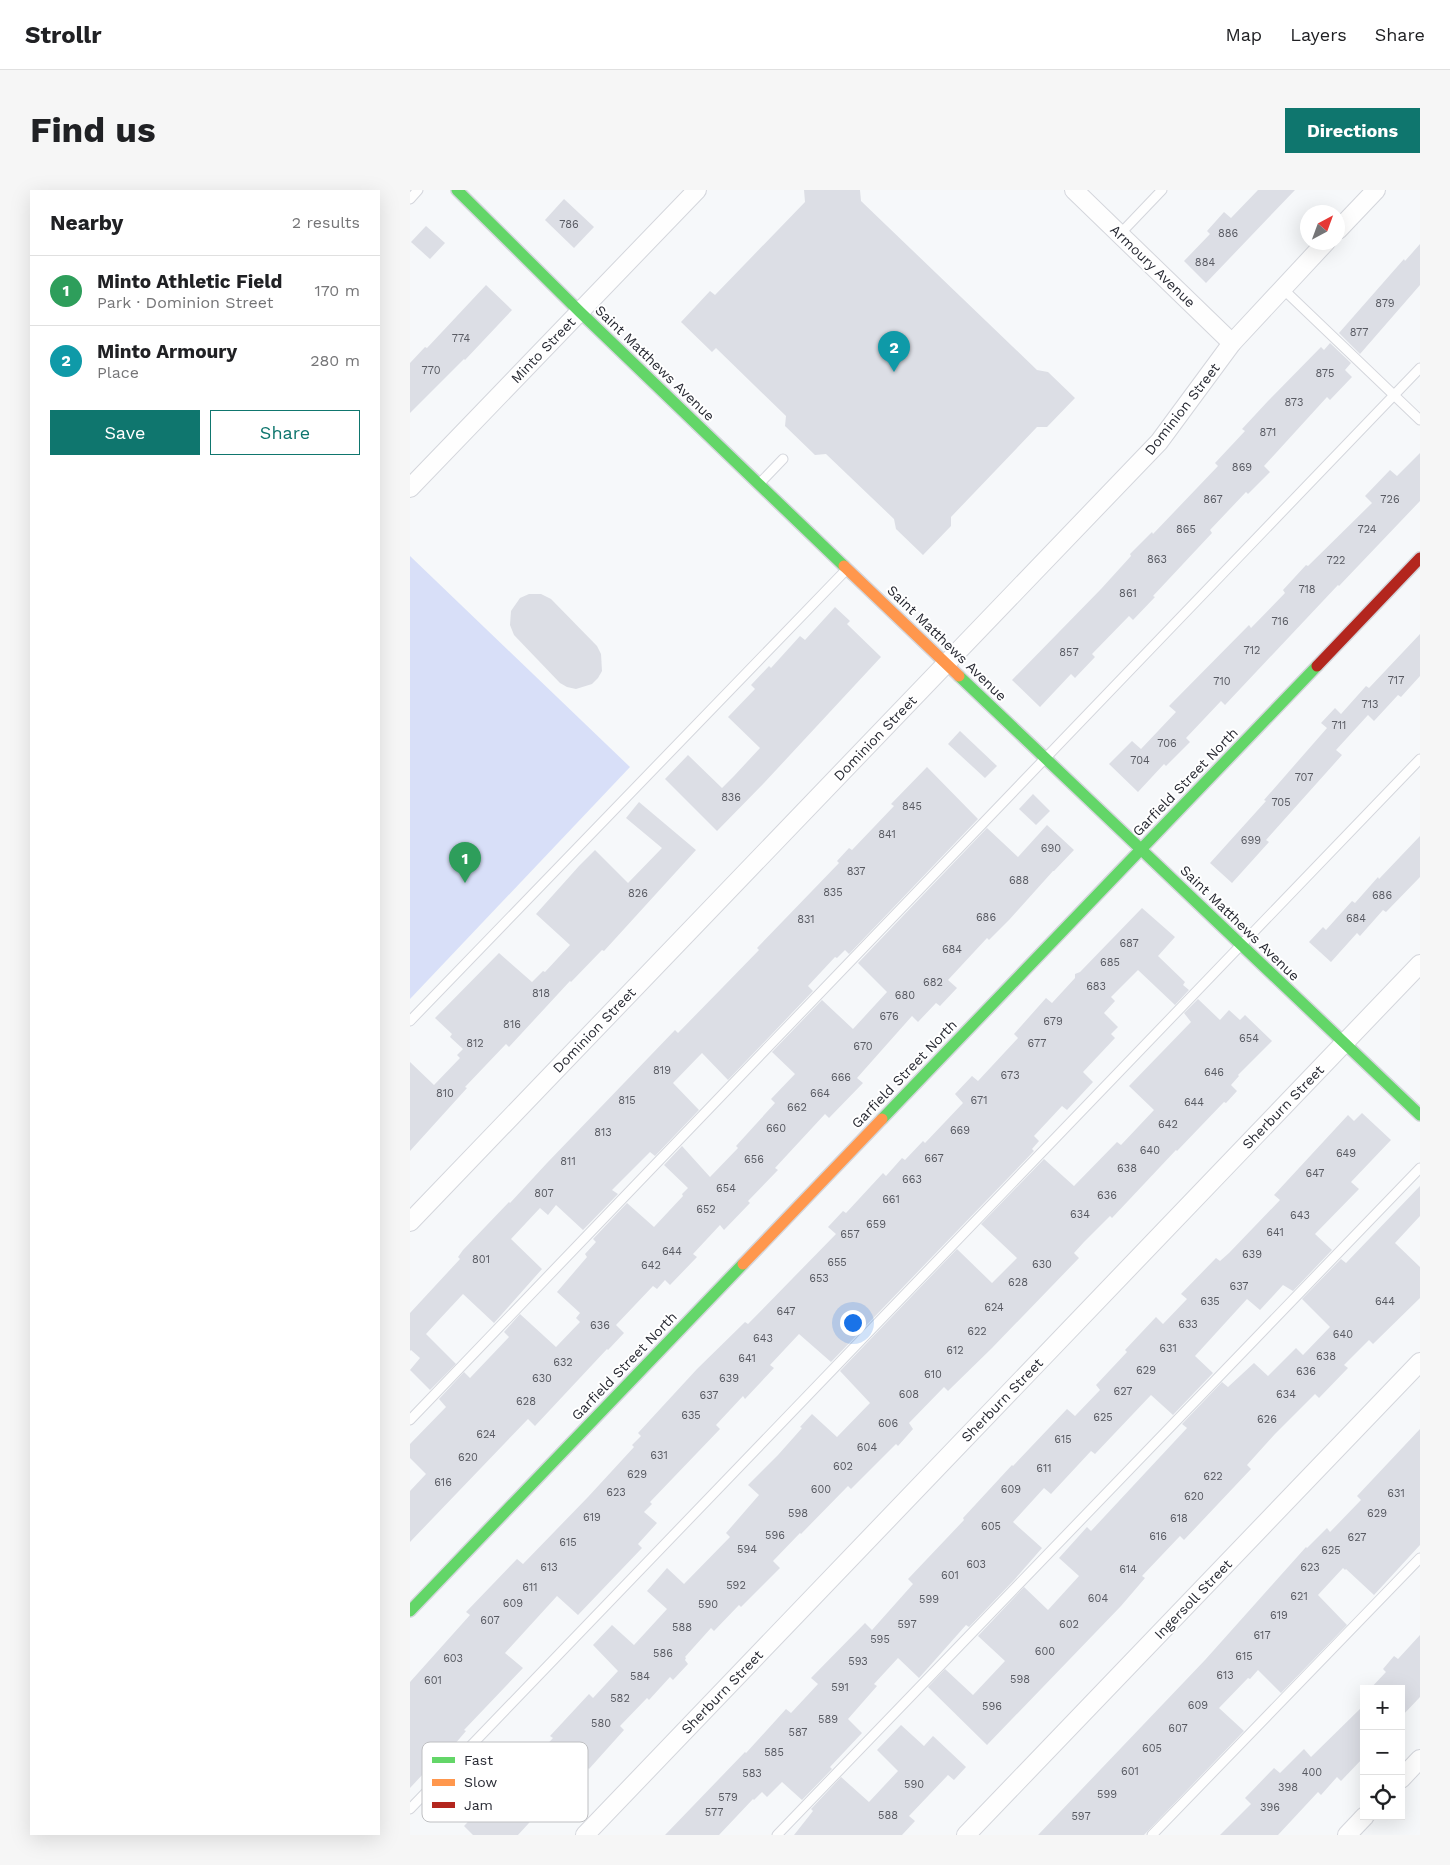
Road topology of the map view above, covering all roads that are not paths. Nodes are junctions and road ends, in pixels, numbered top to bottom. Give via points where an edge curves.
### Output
1 (418, 190) edge
2 (457, 190) edge
3 (697, 190) edge
4 (1074, 190) edge
5 (1162, 190) edge
6 (1376, 190) edge
7 (410, 199) edge
8 (1345, 223) edge
9 (1120, 234) junction
10 (1318, 250) edge
11 (1282, 288) junction
12 (580, 312) junction
13 (1232, 342) junction
14 (1420, 368) edge
15 (1394, 395) junction
16 (1420, 420) edge
17 (783, 459) dead end
18 (760, 483) junction
19 (410, 488) edge
20 (1420, 558) edge
21 (848, 569) junction
22 (947, 664) junction
23 (1046, 758) junction
24 (1420, 759) edge
25 (1141, 850) junction
26 (1242, 945) junction
27 (1420, 964) edge
28 (410, 1021) edge
29 (1344, 1043) junction
30 (1420, 1115) edge
31 (1420, 1168) edge
32 (410, 1222) edge
33 (1420, 1362) edge
34 (410, 1420) edge
35 (1420, 1558) edge
36 (410, 1611) edge
37 (475, 1742) edge
38 (1420, 1759) edge
39 (1405, 1775) edge
40 (422, 1798) edge
41 (410, 1810) edge
42 (1361, 1820) edge
43 (585, 1835) edge
44 (777, 1835) edge
45 (966, 1835) edge
46 (1152, 1835) edge
47 (1347, 1835) edge

1 - 7 lane
2 - 12 street, Saint Matthews Avenue
3 - 12 street, Minto Street
4 - 9 street, Armoury Avenue
5 - 9 lane
6 - 8 street
9 - 13 street, Armoury Avenue
10 - 11 street, Dominion Street
11 - 13 street, Dominion Street
11 - 15 lane
12 - 18 street, Saint Matthews Avenue
12 - 19 street, Minto Street
13 - 22 street, Dominion Street via 1159,442
14 - 15 lane
15 - 16 lane
15 - 23 lane
17 - 18 lane
18 - 21 street, Saint Matthews Avenue
20 - 25 street, Garfield Street North
21 - 22 street, Saint Matthews Avenue
21 - 28 lane
22 - 23 street, Saint Matthews Avenue
22 - 32 street, Dominion Street
23 - 25 street, Saint Matthews Avenue
23 - 34 lane
24 - 26 lane
25 - 26 street, Saint Matthews Avenue
25 - 36 street, Garfield Street North
26 - 29 street, Saint Matthews Avenue
26 - 37 lane
27 - 29 street, Sherburn Street
29 - 30 street, Saint Matthews Avenue
29 - 43 street, Sherburn Street
31 - 44 lane
33 - 45 street, Ingersoll Street
35 - 46 lane
38 - 39 street
40 - 41 lane
42 - 47 street

